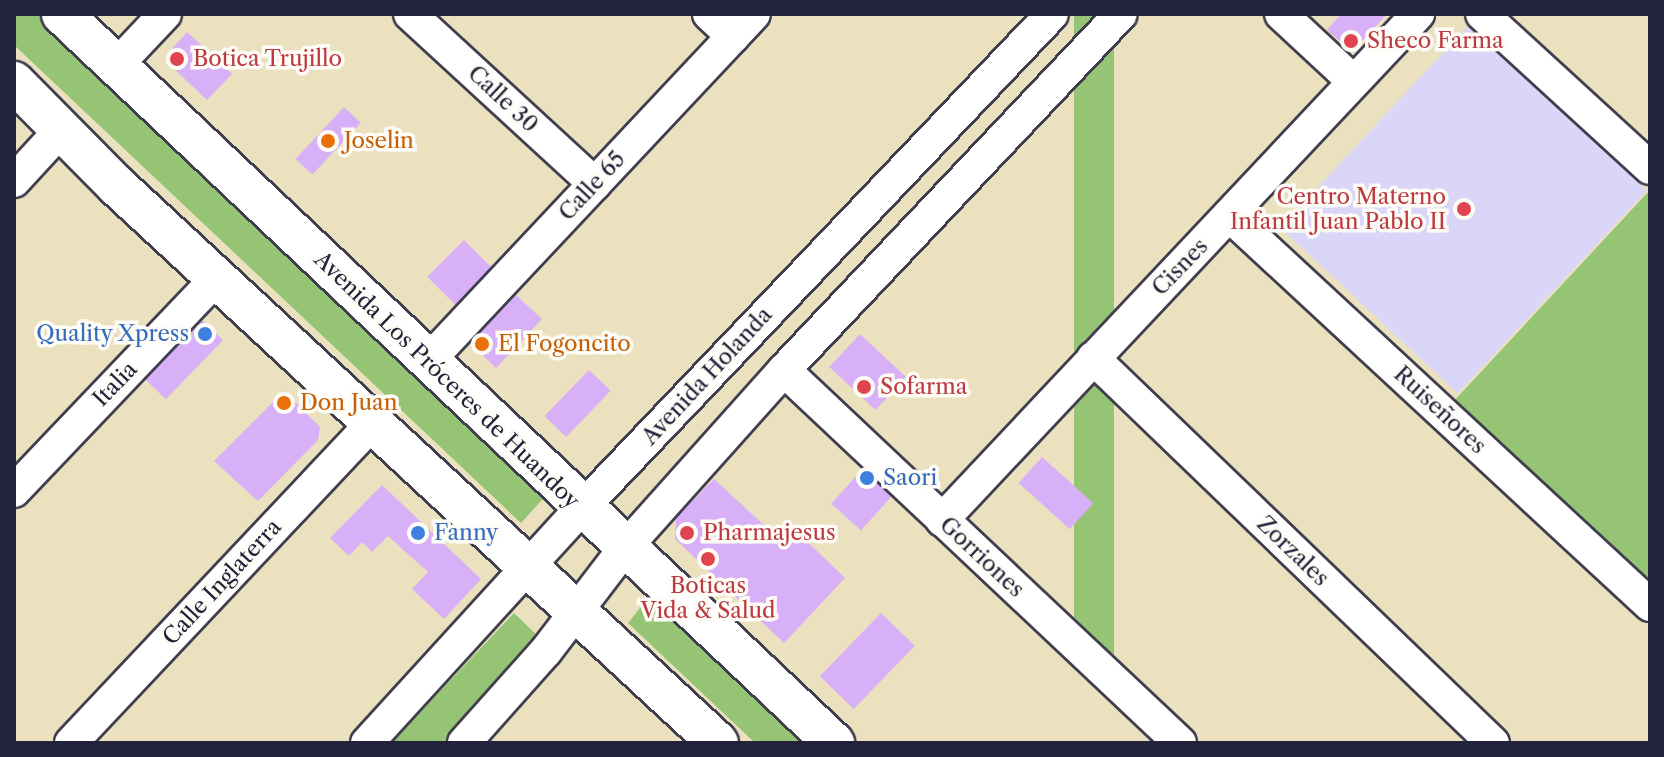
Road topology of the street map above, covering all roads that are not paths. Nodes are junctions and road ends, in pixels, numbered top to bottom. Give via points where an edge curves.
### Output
1 (62, 14) edge
2 (165, 14) edge
3 (410, 14) edge
4 (709, 14) edge
5 (1052, 14) edge
6 (1121, 14) edge
7 (1281, 14) edge
8 (1418, 14) edge
9 (1482, 14) edge
10 (743, 25) edge
11 (115, 67) junction
12 (1353, 81) junction
13 (14, 82) edge
14 (60, 131) junction
15 (1650, 168) edge
16 (14, 181) edge
17 (595, 184) junction
18 (1229, 215) junction
19 (217, 278) junction
20 (1093, 358) junction
21 (430, 359) junction
22 (784, 370) junction
23 (373, 422) junction
24 (14, 491) edge
25 (581, 509) junction
26 (942, 520) junction
27 (624, 549) junction
28 (532, 568) junction
29 (1650, 605) edge
30 (574, 610) junction
31 (71, 743) edge
32 (367, 743) edge
33 (464, 743) edge
34 (718, 743) edge
35 (834, 743) edge
36 (1180, 743) edge
37 (1493, 743) edge

1 - 11 main road, Avenida Los Próceres de Huandoy
2 - 11 street
3 - 17 street, Calle 30
4 - 10 street
5 - 25 street, Avenida Holanda
6 - 22 street
7 - 12 street
8 - 12 street, Cisnes
9 - 15 street
10 - 17 street, Calle 65
11 - 21 main road, Avenida Los Próceres de Huandoy
12 - 18 street, Cisnes
13 - 14 main road
14 - 16 street
14 - 19 main road
17 - 21 street, Calle 65
18 - 20 street, Cisnes
18 - 29 street, Ruiseñores
19 - 23 main road
19 - 24 street, Italia
20 - 26 street, Cisnes
20 - 37 street, Zorzales
21 - 25 main road, Avenida Los Próceres de Huandoy
22 - 26 street, Gorriones
22 - 27 street
23 - 28 main road
23 - 31 street, Calle Inglaterra
25 - 27 main road, Avenida Los Próceres de Huandoy
25 - 28 street, Avenida Holanda
26 - 36 street, Gorriones
27 - 30 street
27 - 35 main road, Avenida Los Próceres de Huandoy
28 - 30 main road
28 - 32 street, Avenida Holanda
30 - 33 street via 546,651
30 - 34 main road

